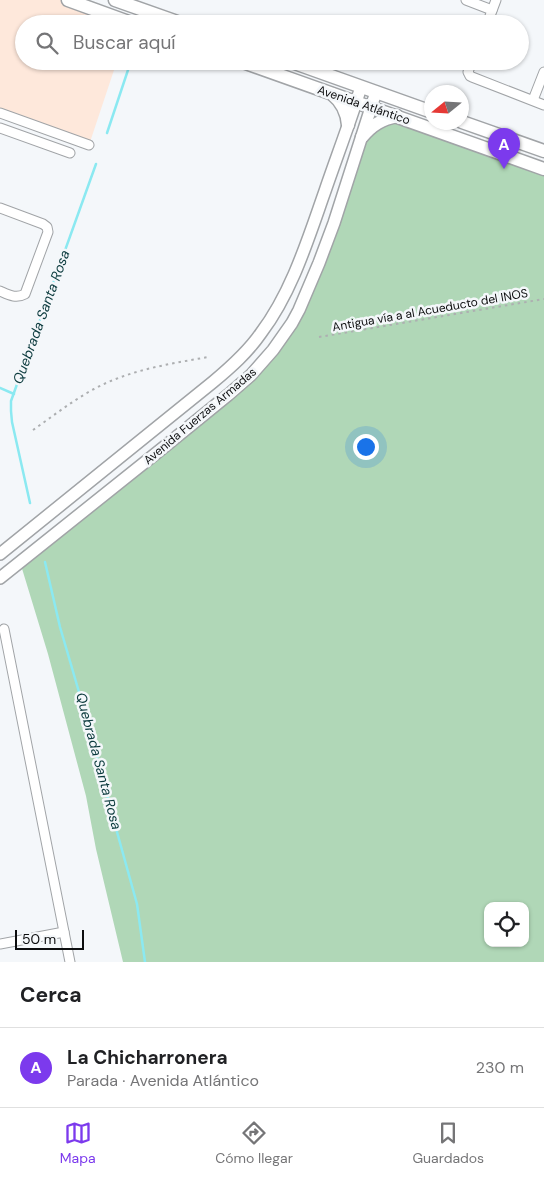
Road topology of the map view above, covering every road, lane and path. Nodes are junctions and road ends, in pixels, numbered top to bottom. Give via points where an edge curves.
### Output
1 (68, 0) edge
2 (115, 0) edge
3 (466, 0) edge
4 (496, 0) edge
5 (492, 10) junction
6 (109, 15) edge
7 (158, 15) edge
8 (490, 15) edge
9 (265, 70) edge
10 (314, 70) edge
11 (469, 70) edge
12 (544, 72) edge
13 (361, 87) junction
14 (376, 92) junction
15 (332, 94) junction
16 (533, 100) junction
17 (356, 102) junction
18 (544, 105) edge
19 (371, 107) junction
20 (424, 109) edge
21 (0, 113) edge
22 (397, 116) junction
23 (469, 124) edge
24 (348, 125) junction
25 (0, 128) edge
26 (362, 137) junction
27 (89, 146) dead end
28 (544, 151) edge
29 (70, 153) dead end
30 (544, 169) edge
31 (0, 208) edge
32 (0, 291) edge
33 (544, 299) edge
34 (319, 337) dead end
35 (208, 357) dead end
36 (33, 430) dead end
37 (0, 554) edge
38 (0, 578) edge
39 (4, 629) dead end
40 (64, 932) junction
41 (0, 944) edge
42 (70, 962) edge

1 - 6 main road
2 - 7 main road
3 - 5 street
4 - 5 street
5 - 8 street
9 - 15 main road, Avenida Atlántico
10 - 13 main road, Avenida Atlántico
11 - 16 street via 472,77
12 - 16 street
13 - 14 main road, Avenida Atlántico
13 - 17 street, Avenida Fuerzas Armadas
14 - 19 street, Avenida Fuerzas Armadas
14 - 20 main road, Avenida Atlántico
15 - 17 main road, Avenida Atlántico
15 - 24 main road via 342,104
16 - 18 street
17 - 19 main road, Avenida Atlántico
17 - 24 street, Avenida Fuerzas Armadas
19 - 22 main road, Avenida Atlántico
19 - 26 street, Avenida Fuerzas Armadas
21 - 27 street
22 - 26 main road via 374,124
22 - 30 main road, Avenida Atlántico
23 - 28 main road
24 - 37 street, Avenida Fuerzas Armadas via 296,269 261,334 241,358 213,382
25 - 29 street
26 - 38 street, Avenida Fuerzas Armadas via 312,282 292,323 273,350 220,401
31 - 32 street via 43,224 48,232 25,294 14,297
33 - 34 path, Antigua vía a al Acueducto del INOS
35 - 36 path via 149,368 106,384
39 - 40 street
40 - 41 street
40 - 42 street

